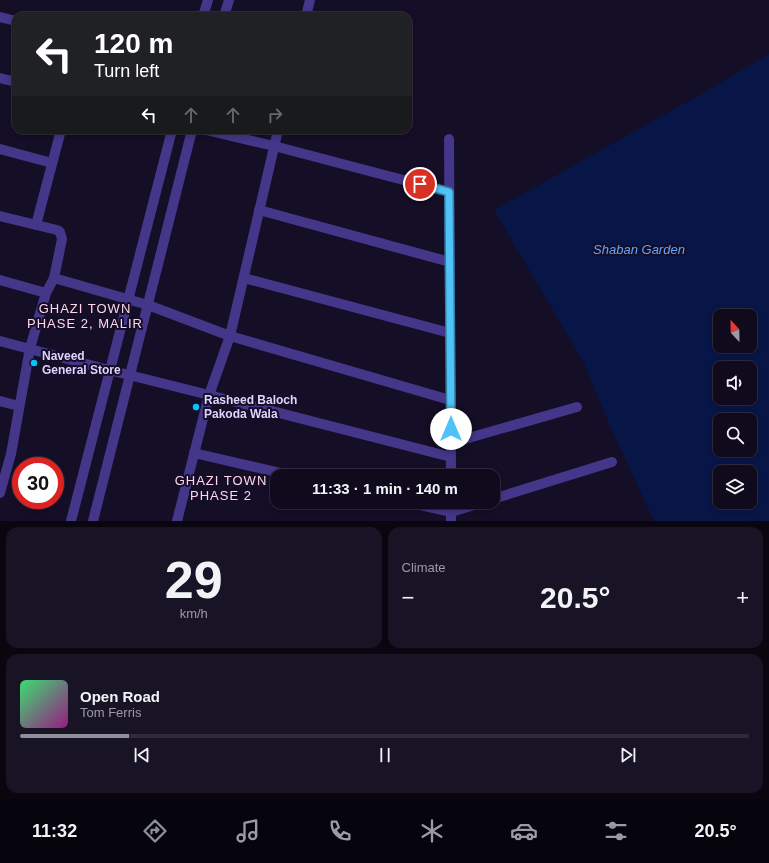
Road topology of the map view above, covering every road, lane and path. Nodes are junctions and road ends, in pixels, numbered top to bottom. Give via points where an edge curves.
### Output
1 (208, 0) edge
2 (229, 0) edge
3 (310, 0) edge
4 (204, 12) edge
5 (225, 12) edge
6 (307, 12) edge
7 (0, 17) edge
8 (12, 20) edge
9 (0, 78) edge
10 (12, 81) edge
11 (60, 134) edge
12 (171, 134) edge
13 (191, 134) edge
14 (223, 134) edge
15 (277, 134) edge
16 (449, 139) dead end
17 (274, 146) junction
18 (0, 149) edge
19 (52, 163) junction
20 (449, 192) junction
21 (259, 210) junction
22 (0, 216) edge
23 (36, 225) junction
24 (450, 262) junction
25 (54, 278) junction
26 (244, 278) junction
27 (0, 280) edge
28 (46, 293) junction
29 (128, 300) junction
30 (148, 305) junction
31 (450, 332) junction
32 (230, 336) junction
33 (0, 341) edge
34 (30, 348) junction
35 (109, 370) junction
36 (130, 376) junction
37 (209, 394) junction
38 (450, 400) junction
39 (0, 401) edge
40 (19, 406) junction
41 (577, 407) dead end
42 (451, 443) junction
43 (194, 453) junction
44 (451, 457) junction
45 (612, 462) dead end
46 (451, 469) edge
47 (270, 470) edge
48 (3, 472) edge
49 (0, 493) edge
50 (500, 497) edge
51 (438, 509) edge
52 (461, 509) edge
53 (451, 512) edge
54 (180, 520) edge
55 (71, 521) edge
56 (93, 521) edge

1 - 4 street
2 - 5 street
3 - 6 street
7 - 8 street
9 - 10 street
11 - 19 street
12 - 29 street
13 - 30 street
14 - 17 street
15 - 17 street
16 - 20 street
17 - 20 street
17 - 21 street
18 - 19 street
19 - 23 street
20 - 24 street
21 - 24 street
21 - 26 street
22 - 23 street
23 - 25 street via 57,230 61,235
24 - 31 street
25 - 28 street
25 - 29 street
26 - 31 street
26 - 32 street
27 - 28 street
28 - 34 street
29 - 30 street
29 - 35 street
30 - 32 street
30 - 36 street
31 - 38 street
32 - 37 street
32 - 38 street
33 - 34 street
34 - 35 street
34 - 40 street
35 - 36 street
35 - 55 street
36 - 37 street
36 - 56 street
37 - 43 street
37 - 44 street
38 - 42 street
39 - 40 street
40 - 48 street via 11,454
41 - 42 street
42 - 44 street
43 - 47 street
43 - 54 street
44 - 46 street
45 - 50 street
48 - 49 street
51 - 53 street
52 - 53 street

